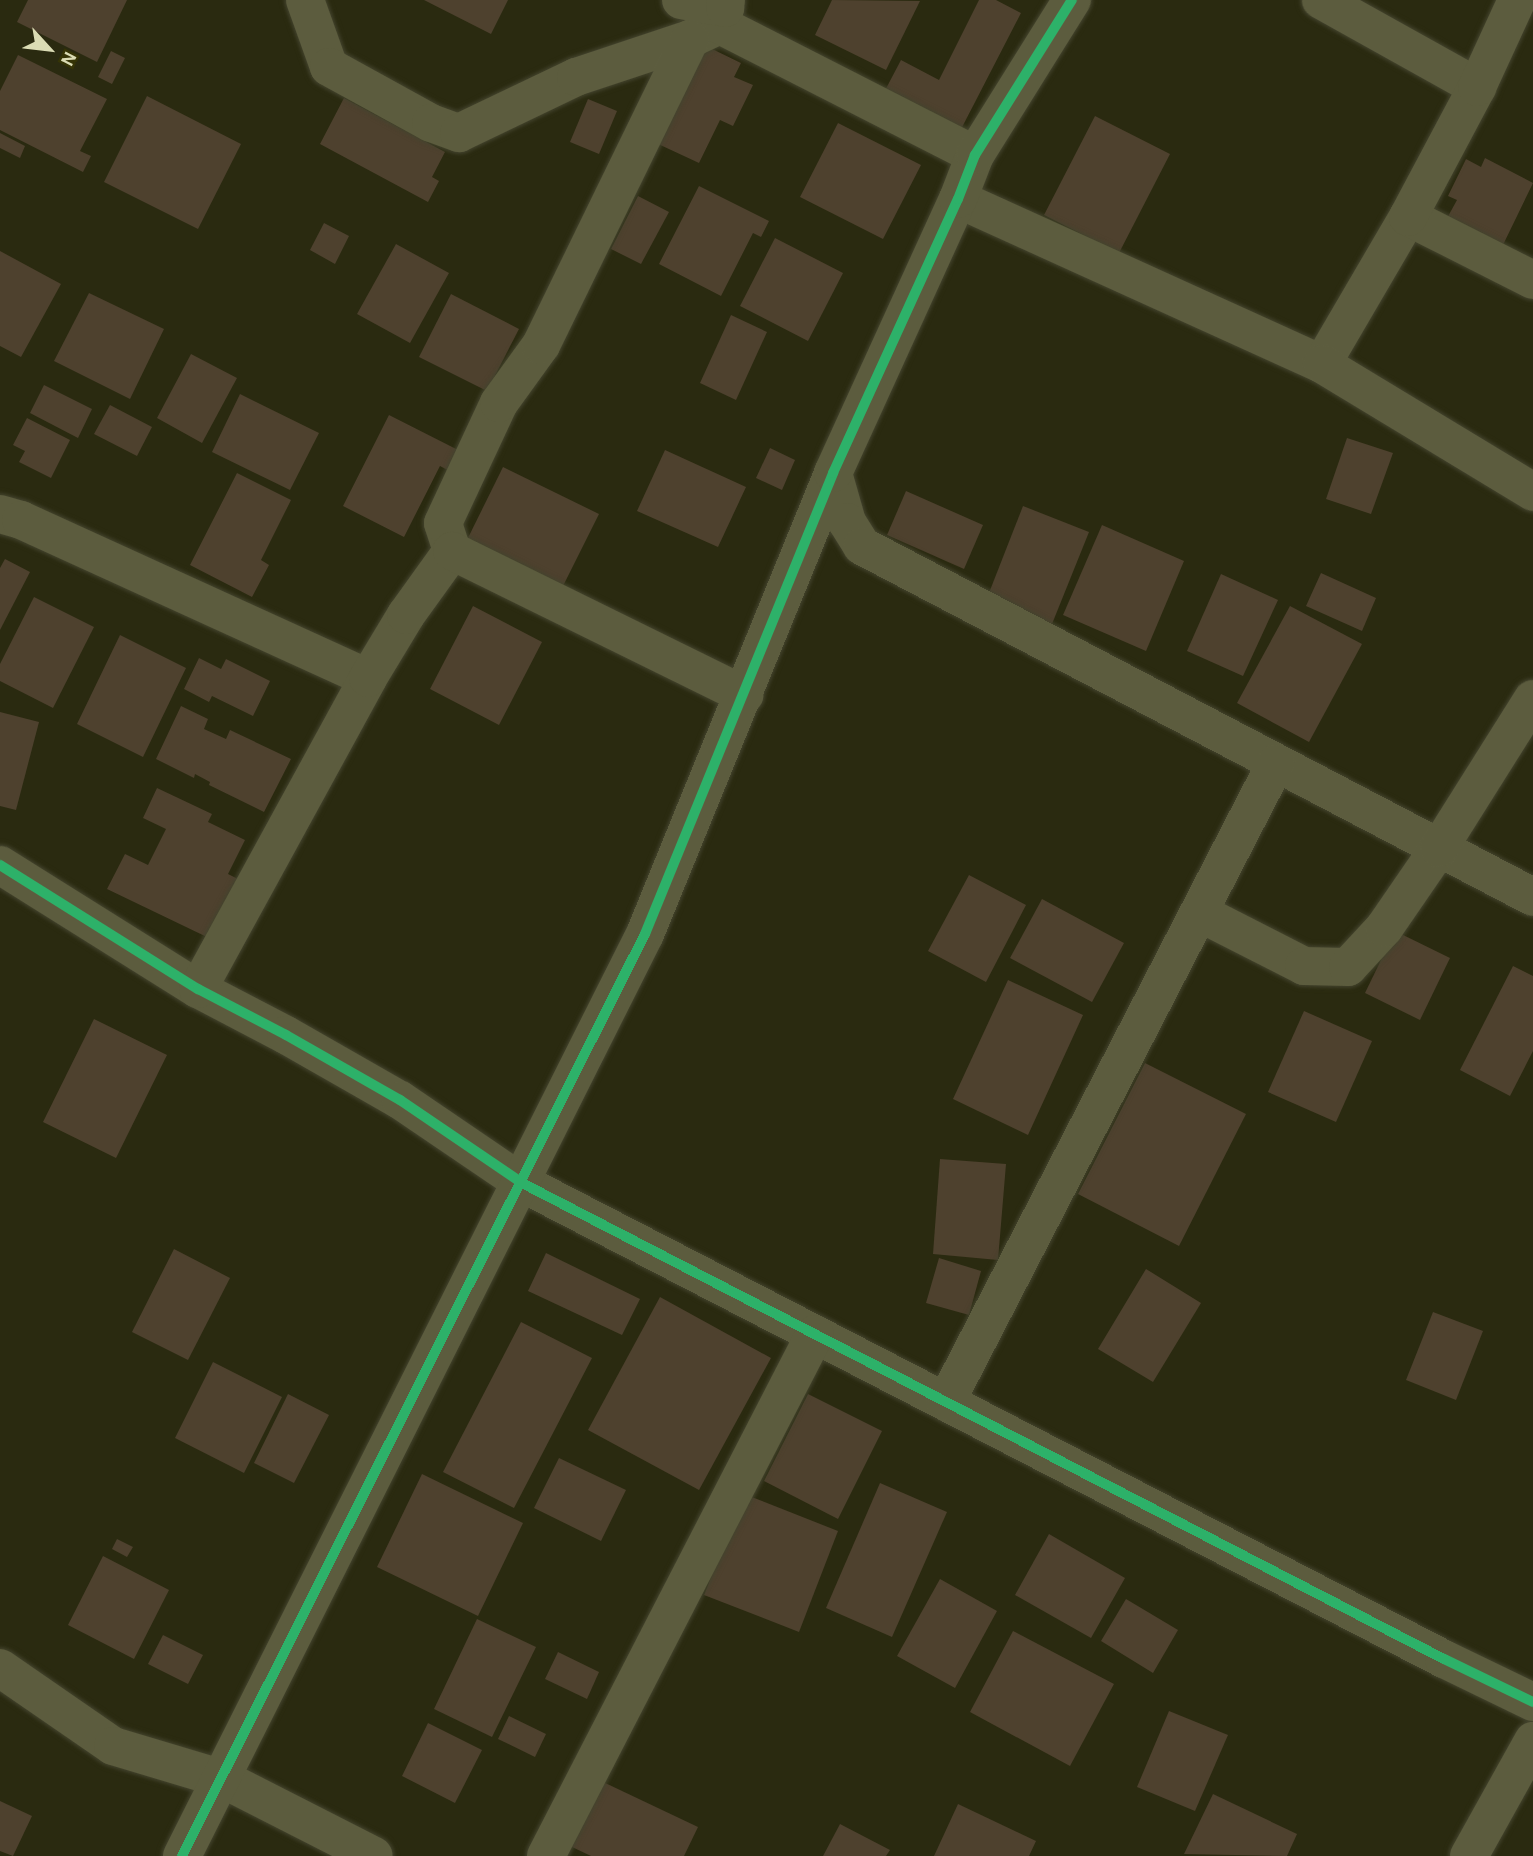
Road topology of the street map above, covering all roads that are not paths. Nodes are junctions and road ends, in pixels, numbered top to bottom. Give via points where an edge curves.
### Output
1 (305, 0) edge
2 (681, 0) edge
3 (726, 0) edge
4 (1072, 0) edge
5 (1321, 0) edge
6 (1517, 0) edge
7 (690, 39) junction
8 (1477, 87) junction
9 (975, 155) junction
10 (958, 199) junction
11 (1408, 217) junction
12 (1533, 280) edge
13 (1322, 365) junction
14 (833, 473) junction
15 (1533, 492) edge
16 (0, 514) edge
17 (452, 551) junction
18 (368, 678) junction
19 (745, 695) junction
20 (1533, 699) edge
21 (1276, 763) junction
22 (1439, 848) junction
23 (0, 865) edge
24 (1533, 897) edge
25 (1200, 913) junction
26 (198, 989) junction
27 (522, 1183) junction
28 (815, 1334) junction
29 (946, 1402) junction
30 (0, 1668) edge
31 (1533, 1702) edge
32 (1533, 1741) edge
33 (223, 1779) junction
34 (182, 1856) edge
35 (374, 1856) edge
36 (545, 1856) edge
37 (1469, 1856) edge

1 - 7 street via 329,67 431,123 459,133 576,77
2 - 3 street via 725,8
4 - 9 street
5 - 8 street
6 - 8 street
7 - 9 street via 720,25
7 - 17 street via 541,345 499,403 443,523
8 - 11 street
9 - 10 street
10 - 13 street
10 - 14 street
11 - 12 street
11 - 13 street
13 - 15 street
14 - 19 street
14 - 21 street via 847,522 862,546
16 - 18 street
17 - 18 street
17 - 19 street
18 - 26 street
19 - 27 street via 645,934
20 - 22 street
21 - 22 street
21 - 25 street
22 - 24 street
22 - 25 street via 1384,928 1348,967 1304,966
23 - 26 street
25 - 29 street
26 - 27 street via 400,1100
27 - 28 street
27 - 33 street
28 - 29 street
28 - 36 street
29 - 31 street
30 - 33 street via 113,1745
32 - 37 street
33 - 34 street
33 - 35 street

